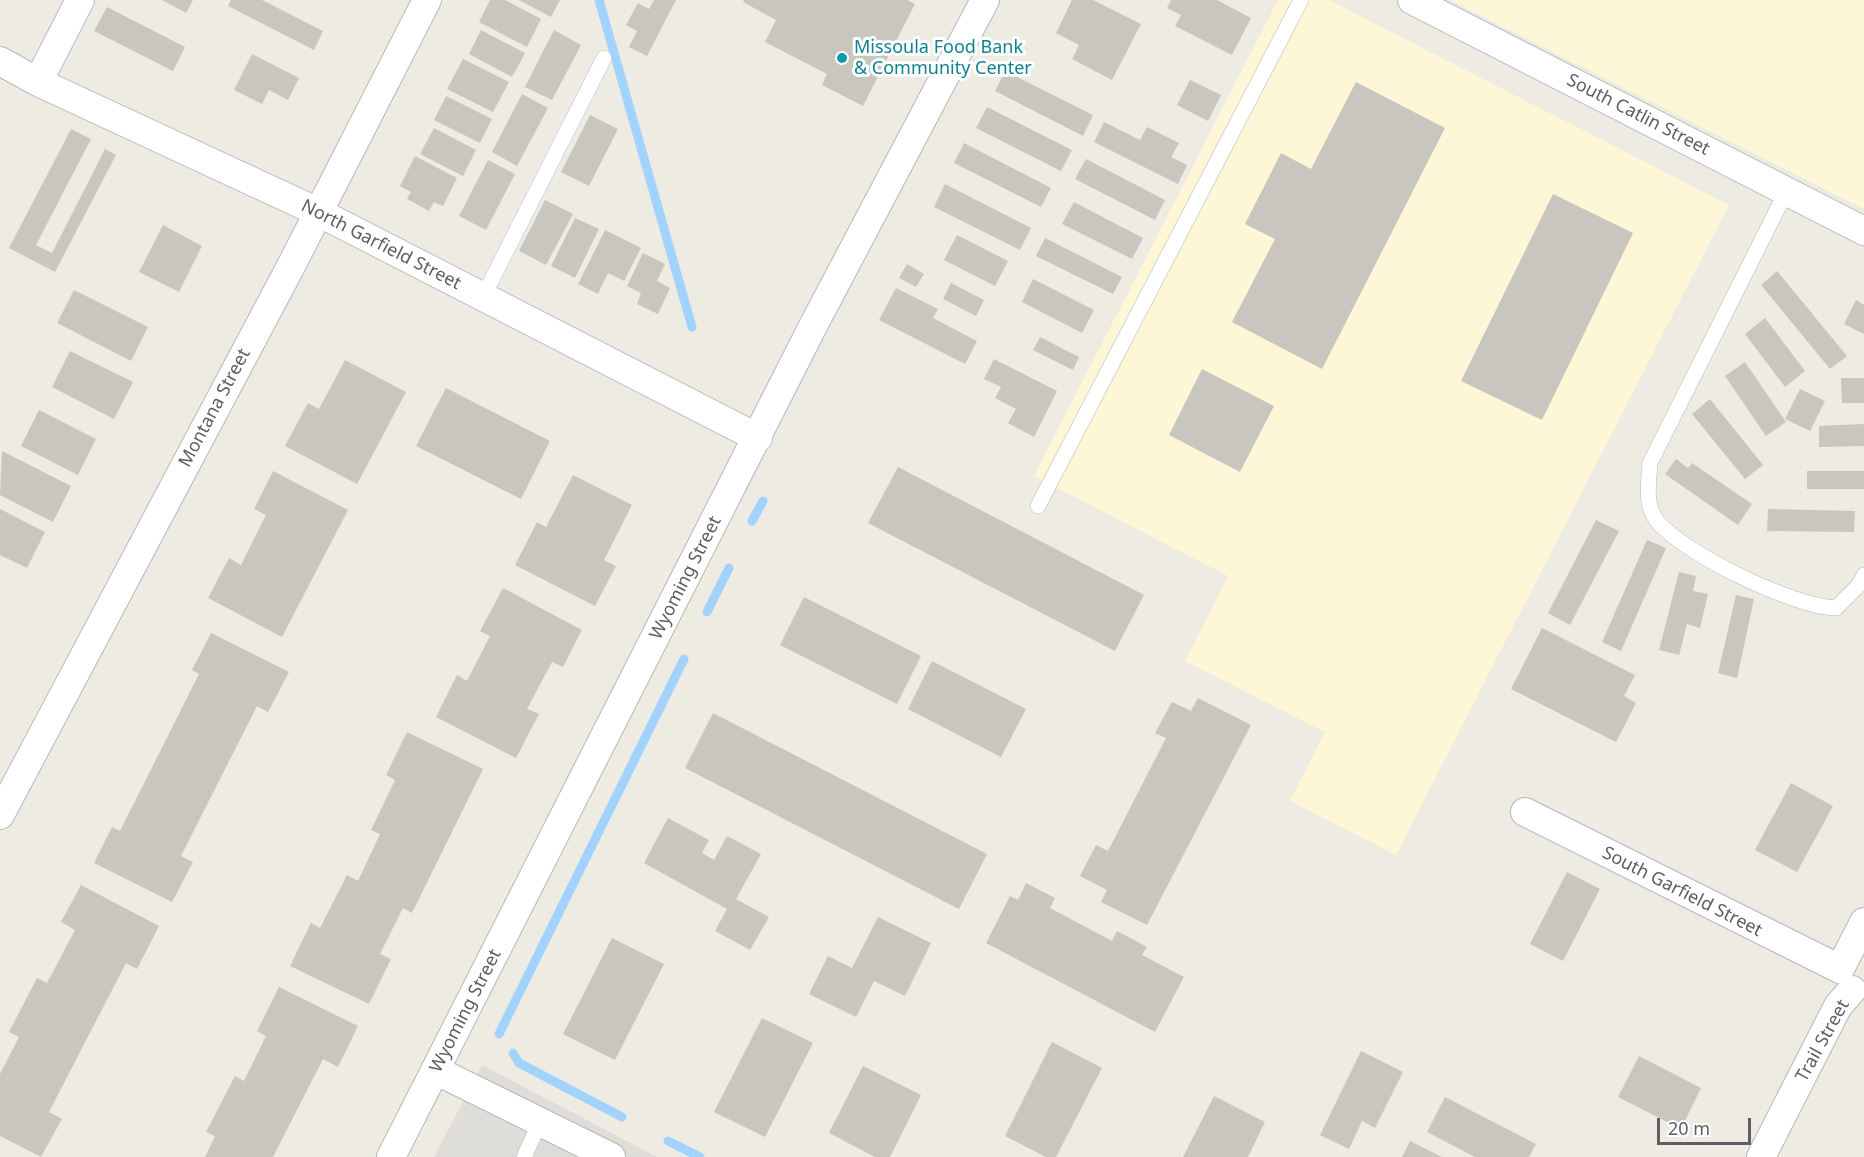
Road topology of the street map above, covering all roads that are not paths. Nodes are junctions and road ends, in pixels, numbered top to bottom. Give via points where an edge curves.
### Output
1 (80, 0) edge
2 (427, 0) edge
3 (985, 0) edge
4 (1301, 0) edge
5 (1412, 0) edge
6 (604, 58) dead end
7 (0, 61) edge
8 (38, 82) junction
9 (1787, 190) junction
10 (318, 212) junction
11 (1864, 231) edge
12 (483, 297) junction
13 (758, 438) junction
14 (1038, 506) dead end
15 (1864, 575) edge
16 (1525, 812) dead end
17 (0, 815) edge
18 (1864, 922) edge
19 (1852, 983) edge
20 (435, 1070) junction
21 (540, 1122) junction
22 (391, 1157) edge
23 (524, 1157) edge
24 (611, 1157) edge
25 (1761, 1157) edge

1 - 8 street
2 - 10 street, Montana Street
3 - 13 street, Wyoming Street
4 - 14 lane
5 - 9 street, South Catlin Street
6 - 12 lane
7 - 8 street, North Garfield Street
8 - 10 street, North Garfield Street
9 - 11 street, South Catlin Street
9 - 15 lane via 1650,463 1648,501 1657,521 1686,544 1764,588 1797,601 1836,608
10 - 12 street, North Garfield Street
10 - 17 street, Montana Street
12 - 13 street, North Garfield Street
13 - 20 street, Wyoming Street
16 - 19 street, South Garfield Street
18 - 19 street, Trail Street
19 - 25 street, Trail Street
20 - 21 street
20 - 22 street, Wyoming Street
21 - 23 lane
21 - 24 street

